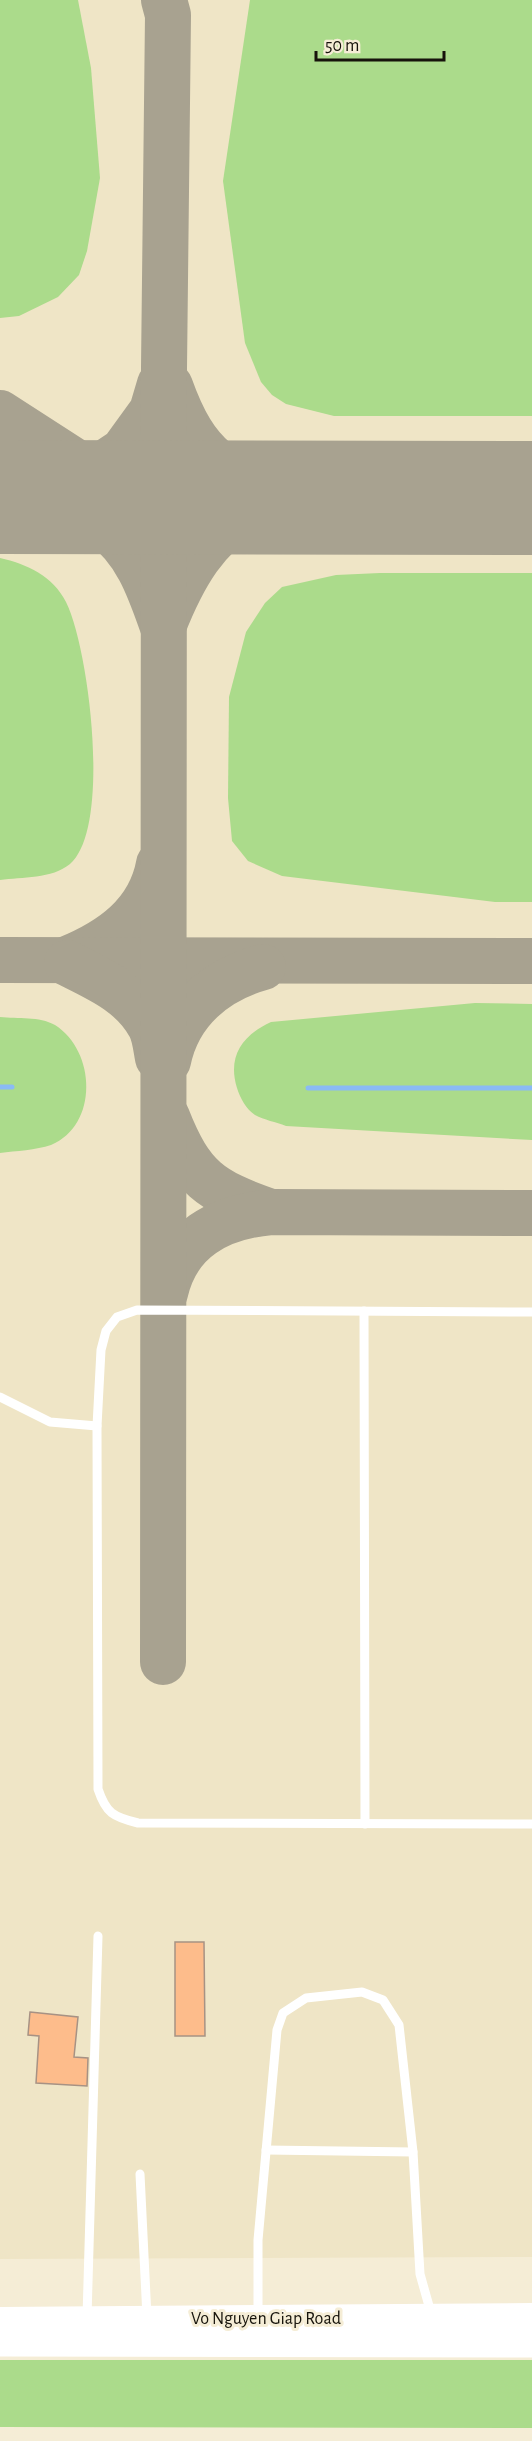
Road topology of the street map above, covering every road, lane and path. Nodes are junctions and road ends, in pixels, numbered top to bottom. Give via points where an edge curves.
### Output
1 (364, 1311) junction
2 (532, 1312) edge
3 (0, 1397) edge
4 (97, 1426) junction
5 (365, 1824) junction
6 (532, 1824) edge
7 (98, 1936) dead end
8 (266, 2150) junction
9 (413, 2152) junction
10 (140, 2174) dead end
11 (532, 2316) edge
12 (147, 2317) junction
13 (432, 2317) junction
14 (0, 2320) edge
15 (87, 2320) junction
16 (258, 2320) junction
17 (0, 2340) edge
18 (532, 2340) edge

1 - 2 lane
1 - 4 lane via 137,1310 117,1317 106,1331 101,1350
1 - 5 lane
3 - 4 lane via 50,1422
4 - 5 lane via 98,1789 103,1805 117,1818 138,1823
5 - 6 lane
7 - 15 lane
8 - 9 lane
8 - 9 lane via 277,2030 284,2013 306,1998 362,1992 383,2000 399,2025
8 - 16 lane via 258,2240
9 - 13 lane via 420,2274
10 - 12 lane
11 - 13 main road, Vo Nguyen Giap Road
12 - 15 main road, Vo Nguyen Giap Road
12 - 16 main road, Vo Nguyen Giap Road
13 - 16 main road, Vo Nguyen Giap Road
14 - 15 main road, Vo Nguyen Giap Road
17 - 18 highway, Vo Nguyen Giap Road

